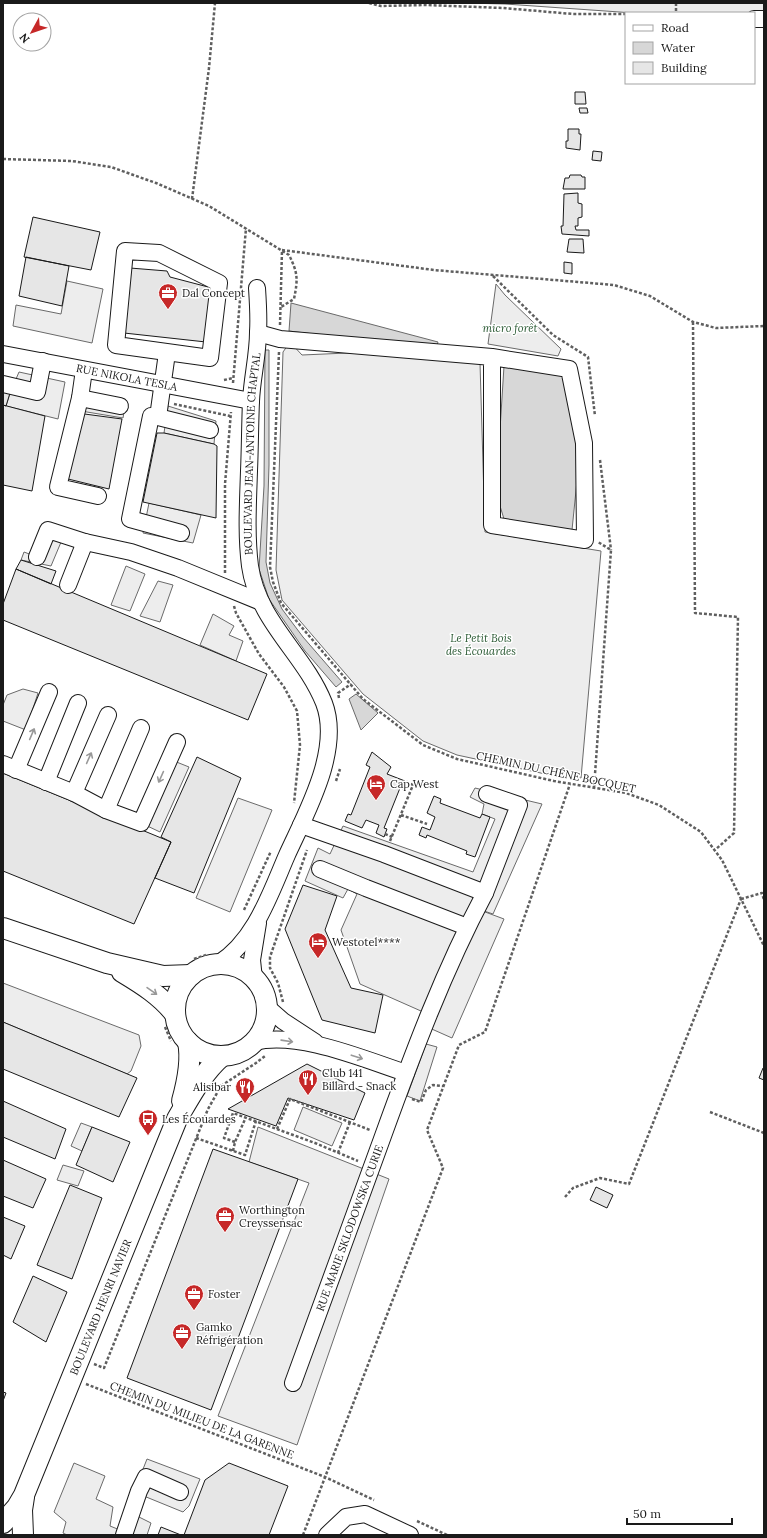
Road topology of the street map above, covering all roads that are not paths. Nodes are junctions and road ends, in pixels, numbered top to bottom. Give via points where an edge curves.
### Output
1 (258, 288) dead end
2 (258, 333) junction
3 (167, 353) junction
4 (3, 354) edge
5 (492, 357) junction
6 (43, 361) junction
7 (84, 370) junction
8 (3, 384) edge
9 (164, 385) junction
10 (80, 398) junction
11 (251, 401) junction
12 (120, 406) dead end
13 (158, 417) junction
14 (210, 430) dead end
15 (98, 496) dead end
16 (181, 533) dead end
17 (85, 542) junction
18 (37, 557) dead end
19 (68, 585) dead end
20 (261, 602) junction
21 (50, 692) dead end
22 (78, 703) dead end
23 (108, 714) dead end
24 (141, 728) dead end
25 (177, 742) dead end
26 (10, 767) edge
27 (46, 782) junction
28 (74, 794) junction
29 (486, 794) dead end
30 (106, 810) junction
31 (308, 828) junction
32 (320, 869) dead end
33 (485, 893) junction
34 (258, 920) junction
35 (467, 927) junction
36 (3, 928) edge
37 (214, 959) junction
38 (107, 963) junction
39 (192, 968) junction
40 (254, 978) junction
41 (267, 1007) junction
42 (170, 1020) junction
43 (254, 1042) junction
44 (181, 1043) junction
45 (320, 1045) junction
46 (222, 1056) junction
47 (406, 1073) junction
48 (178, 1119) junction
49 (293, 1383) dead end
50 (180, 1492) dead end
51 (24, 1495) junction
52 (3, 1523) edge
53 (23, 1535) edge
54 (124, 1535) edge
55 (327, 1535) edge
56 (410, 1535) edge

1 - 2 street, BOULEVARD JEAN-ANTOINE CHAPTAL
2 - 5 street via 279,344
2 - 11 street, BOULEVARD JEAN-ANTOINE CHAPTAL
3 - 3 street via 210,358 219,283 159,253 125,251 116,346
3 - 9 street
4 - 6 street, RUE NIKOLA TESLA
5 - 5 street via 570,369 584,443 585,540 492,525
6 - 7 street, RUE NIKOLA TESLA
6 - 8 street via 36,392
7 - 9 street, RUE NIKOLA TESLA
7 - 10 street
9 - 11 street, RUE NIKOLA TESLA
9 - 13 street
10 - 12 street
10 - 15 street via 58,487
11 - 20 street, BOULEVARD JEAN-ANTOINE CHAPTAL via 246,528 250,568
13 - 14 street
13 - 16 street via 151,416 130,519
17 - 18 street via 48,530
17 - 19 street
17 - 20 street via 131,552 178,568
20 - 31 street, BOULEVARD JEAN-ANTOINE CHAPTAL via 314,681 328,719 328,744
26 -> 21 street
22 - 27 street
28 -> 23 street
24 - 30 street
25 -> 30 street via 141,823
26 - 27 street
27 - 28 street
28 - 30 street
29 - 33 street, RUE MARIE SKLODOWSKA CURIE via 519,805
31 - 33 street
31 - 34 street, BOULEVARD JEAN-ANTOINE CHAPTAL
32 - 35 street
33 - 35 street, RUE MARIE SKLODOWSKA CURIE
34 - 37 street, BOULEVARD JEAN-ANTOINE CHAPTAL via 233,953
34 - 40 street, BOULEVARD JEAN-ANTOINE CHAPTAL via 252,960
35 - 47 street, RUE MARIE SKLODOWSKA CURIE
36 - 38 main road
37 - 39 main road via 208,966
37 - 40 main road via 244,970
38 - 39 main road via 176,977
38 -> 42 main road via 166,1002
39 - 42 main road via 179,992
40 - 41 main road via 265,997
41 - 43 main road via 264,1026
41 - 45 street via 283,1021
42 - 44 main road via 179,1029
43 -> 45 street via 277,1039
43 - 46 main road via 240,1052
44 - 46 main road via 213,1056
44 - 48 main road, BOULEVARD HENRI NAVIER via 189,1052 188,1071
45 -> 47 street
46 - 48 main road, BOULEVARD HENRI NAVIER via 203,1077
47 - 49 street, RUE MARIE SKLODOWSKA CURIE
48 - 51 main road, BOULEVARD HENRI NAVIER
50 - 54 street via 146,1477
51 - 52 main road, BOULEVARD HENRI NAVIER via 17,1508
51 - 53 main road, BOULEVARD HENRI NAVIER
55 - 56 street via 346,1517 365,1514

